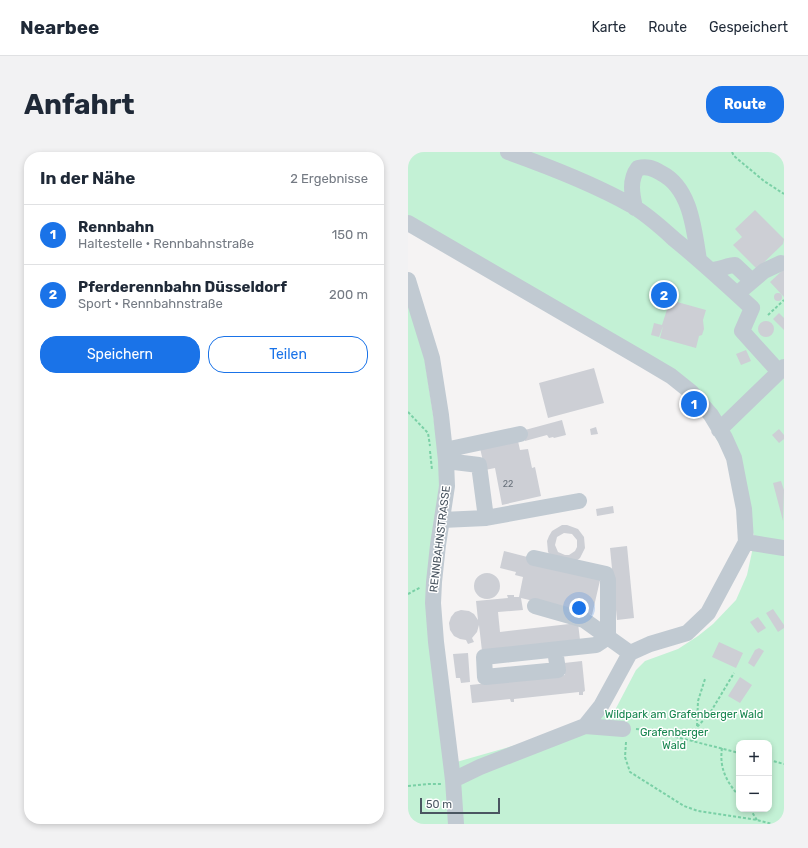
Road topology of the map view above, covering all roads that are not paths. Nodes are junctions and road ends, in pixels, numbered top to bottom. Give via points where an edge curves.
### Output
1 (508, 152) edge
2 (635, 208) junction
3 (408, 224) edge
4 (781, 263) dead end
5 (704, 265) junction
6 (408, 280) edge
7 (752, 281) junction
8 (737, 294) junction
9 (781, 369) edge
10 (719, 430) junction
11 (520, 434) dead end
12 (446, 456) junction
13 (579, 500) dead end
14 (486, 518) junction
15 (442, 520) junction
16 (784, 539) edge
17 (746, 542) junction
18 (766, 544) junction
19 (784, 548) edge
20 (534, 558) dead end
21 (535, 606) dead end
22 (608, 637) junction
23 (555, 650) dead end
24 (630, 653) junction
25 (585, 726) junction
26 (625, 729) road end
27 (453, 780) junction
28 (456, 824) edge

1 - 2 street via 551,167
2 - 5 street via 660,226
2 - 5 street via 632,194 634,172 644,166 664,174 682,192
3 - 10 street via 671,376 691,392 711,415
4 - 7 street via 764,271
5 - 7 street via 715,271 735,265
5 - 8 street
6 - 12 street, RENNBAHNSTRASSE via 432,358
7 - 8 street
8 - 9 street via 752,308 742,331
9 - 10 street
10 - 17 street via 734,458 744,509
11 - 12 street
12 - 14 street via 479,465
12 - 15 street, RENNBAHNSTRASSE
13 - 14 street
14 - 15 street
15 - 27 street, RENNBAHNSTRASSE via 434,575 433,604
16 - 18 street via 772,539
17 - 18 street
17 - 24 street via 708,613 687,633
18 - 19 street
20 - 22 street via 606,574
21 - 22 street via 584,620
22 - 23 street via 596,646
22 - 24 street
24 - 25 street via 602,706
25 - 26 street
25 - 27 street
27 - 28 street, RENNBAHNSTRASSE

